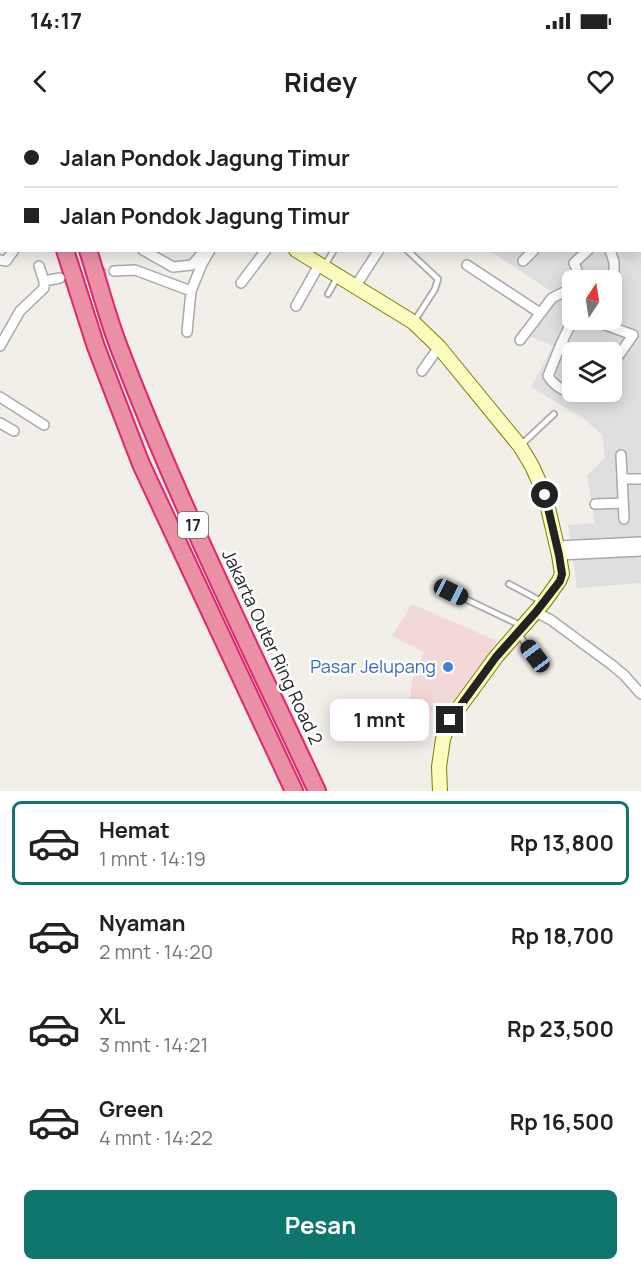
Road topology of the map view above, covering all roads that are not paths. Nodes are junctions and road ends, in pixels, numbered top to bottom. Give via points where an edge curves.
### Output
1 (13, 252) edge
2 (66, 252) edge
3 (89, 252) edge
4 (202, 252) edge
5 (209, 252) edge
6 (264, 252) edge
7 (327, 252) edge
8 (378, 252) edge
9 (409, 252) edge
10 (532, 252) edge
11 (586, 252) edge
12 (610, 252) edge
13 (158, 254) edge
14 (310, 257) edge
15 (0, 260) edge
16 (523, 261) dead end
17 (467, 265) dead end
18 (39, 266) dead end
19 (578, 270) edge
20 (614, 270) edge
21 (114, 271) tunnel mouth
22 (338, 276) junction
23 (60, 278) tunnel mouth
24 (44, 281) junction
25 (240, 283) dead end
26 (356, 287) junction
27 (191, 291) junction
28 (562, 293) edge
29 (328, 294) dead end
30 (296, 306) dead end
31 (540, 313) junction
32 (413, 322) junction
33 (568, 330) edge
34 (622, 330) edge
35 (187, 332) dead end
36 (637, 333) edge
37 (520, 340) dead end
38 (561, 344) joint
39 (0, 346) edge
40 (439, 347) junction
41 (622, 352) edge
42 (422, 371) dead end
43 (562, 387) edge
44 (0, 397) edge
45 (554, 414) dead end
46 (0, 423) edge
47 (44, 425) dead end
48 (14, 431) dead end
49 (520, 446) junction
50 (621, 455) dead end
51 (641, 479) edge
52 (622, 480) junction
53 (623, 503) junction
54 (595, 504) dead end
55 (624, 519) dead end
56 (641, 542) edge
57 (558, 551) junction
58 (641, 551) edge
59 (509, 584) dead end
60 (451, 592) dead end
61 (540, 607) junction
62 (520, 630) junction
63 (535, 656) dead end
64 (641, 694) edge
65 (294, 791) edge
66 (317, 791) edge
67 (440, 791) edge

1 - 15 street via 6,261
2 - 65 highway, 17 via 96,347 141,464
3 - 66 highway, Jakarta Outer Ring Road 2 / 17 via 117,340 163,456
4 - 13 street via 192,265 173,267
5 - 27 street
6 - 25 street
7 - 14 lane
8 - 26 street
9 - 32 lane via 438,279
10 - 16 street
11 - 19 street via 574,263
12 - 20 street
14 - 22 street
14 - 30 street
17 - 31 street
18 - 24 street
21 - 27 street via 135,270
22 - 26 street
22 - 29 lane
23 - 24 street
24 - 39 street via 42,290 20,311
26 - 32 street
27 - 35 street
28 - 31 street via 552,298
31 - 37 street
32 - 40 street
33 - 38 street
34 - 36 street
36 - 41 street
38 - 43 street via 548,376
40 - 42 street
40 - 49 street
44 - 47 street
45 - 49 lane
46 - 48 street
49 - 57 street via 545,495
50 - 52 street
51 - 52 street
52 - 53 street
53 - 54 street
53 - 55 street
56 - 57 street
57 - 58 street
57 - 61 street via 560,581
59 - 61 lane
60 - 62 lane
61 - 62 street
61 - 64 street via 551,620 624,675
62 - 63 lane
62 - 67 street via 450,720 441,748

